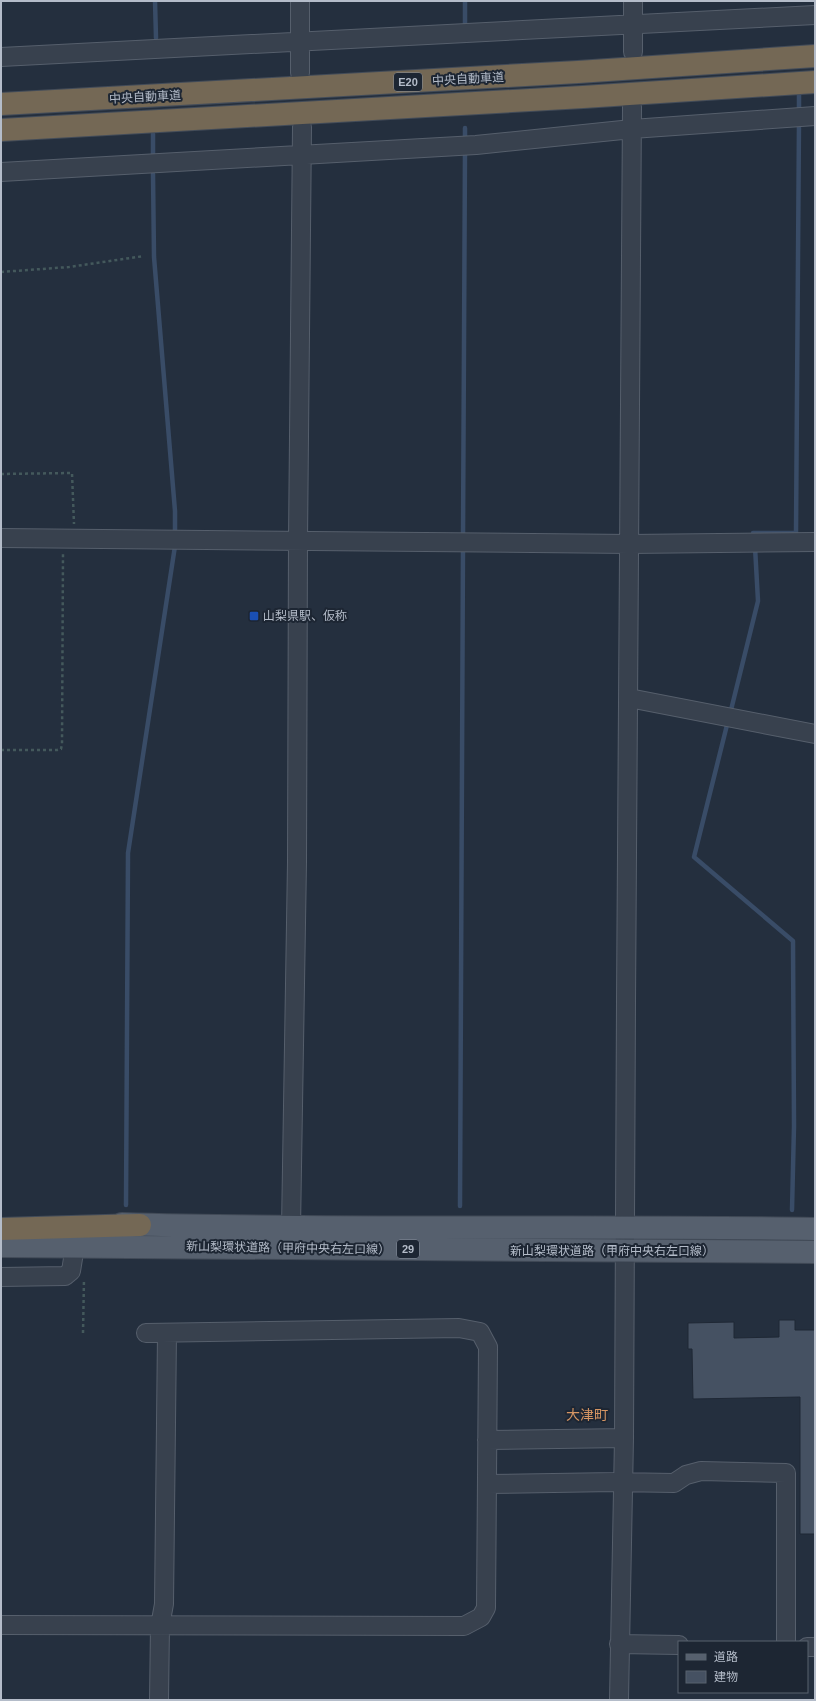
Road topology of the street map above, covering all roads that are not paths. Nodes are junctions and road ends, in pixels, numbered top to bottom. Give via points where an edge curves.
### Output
1 (300, 1) edge
2 (633, 1) edge
3 (815, 15) edge
4 (633, 25) junction
5 (300, 43) junction
6 (633, 52) dead end
7 (815, 56) edge
8 (1, 57) edge
9 (300, 73) dead end
10 (815, 82) edge
11 (1, 104) edge
12 (632, 107) dead end
13 (806, 116) edge
14 (302, 127) dead end
15 (632, 129) junction
16 (1, 130) edge
17 (301, 154) junction
18 (1, 172) edge
19 (1, 538) edge
20 (298, 540) junction
21 (815, 542) edge
22 (630, 544) junction
23 (629, 698) junction
24 (815, 734) edge
25 (1, 1221) edge
26 (140, 1225) junction
27 (291, 1228) junction
28 (625, 1228) junction
29 (1, 1229) edge
30 (815, 1230) edge
31 (1, 1246) edge
32 (75, 1246) junction
33 (624, 1251) junction
34 (815, 1252) edge
35 (1, 1277) edge
36 (146, 1333) dead end
37 (167, 1333) junction
38 (624, 1438) junction
39 (488, 1440) junction
40 (623, 1483) junction
41 (487, 1484) junction
42 (1, 1625) edge
43 (160, 1626) junction
44 (786, 1641) edge
45 (620, 1644) junction
46 (678, 1645) edge
47 (159, 1700) edge
48 (619, 1700) edge

1 - 5 street
2 - 4 street
3 - 4 street
4 - 5 street
4 - 6 street
5 - 8 street
5 - 9 street
7 - 11 highway, 中央自動車道 / E20 via 562,73
10 - 16 highway, 中央自動車道 / E20
12 - 15 street
13 - 15 street
14 - 17 street
15 - 17 street via 476,145
15 - 22 street
17 - 18 street
17 - 20 street
19 - 20 street
20 - 22 street
20 - 27 street via 297,862
21 - 22 street
22 - 23 street
23 - 24 street
23 - 28 street
25 - 26 main road, 新山梨環状道路（甲府中央右左口線）
26 - 27 main road, 新山梨環状道路（甲府中央右左口線） / 29
26 - 29 highway
27 - 28 main road, 新山梨環状道路（甲府中央右左口線） / 29
28 - 30 main road, 新山梨環状道路（甲府中央右左口線） / 29
28 - 33 street
31 - 32 main road, 新山梨環状道路（甲府中央右左口線） / 29
32 - 33 main road, 新山梨環状道路（甲府中央右左口線） / 29
32 - 35 street via 71,1271 65,1276
33 - 34 main road, 新山梨環状道路（甲府中央右左口線） / 29
33 - 38 street
36 - 37 street
37 - 39 street via 459,1328 480,1332 488,1347
37 - 43 street via 164,1604
38 - 39 street
38 - 40 street
39 - 41 street
40 - 41 street
40 - 44 street via 674,1483 686,1475 702,1471 786,1473
40 - 45 street
41 - 43 street via 486,1608 481,1617 464,1626
42 - 43 street
43 - 47 street
45 - 46 street
45 - 48 street

